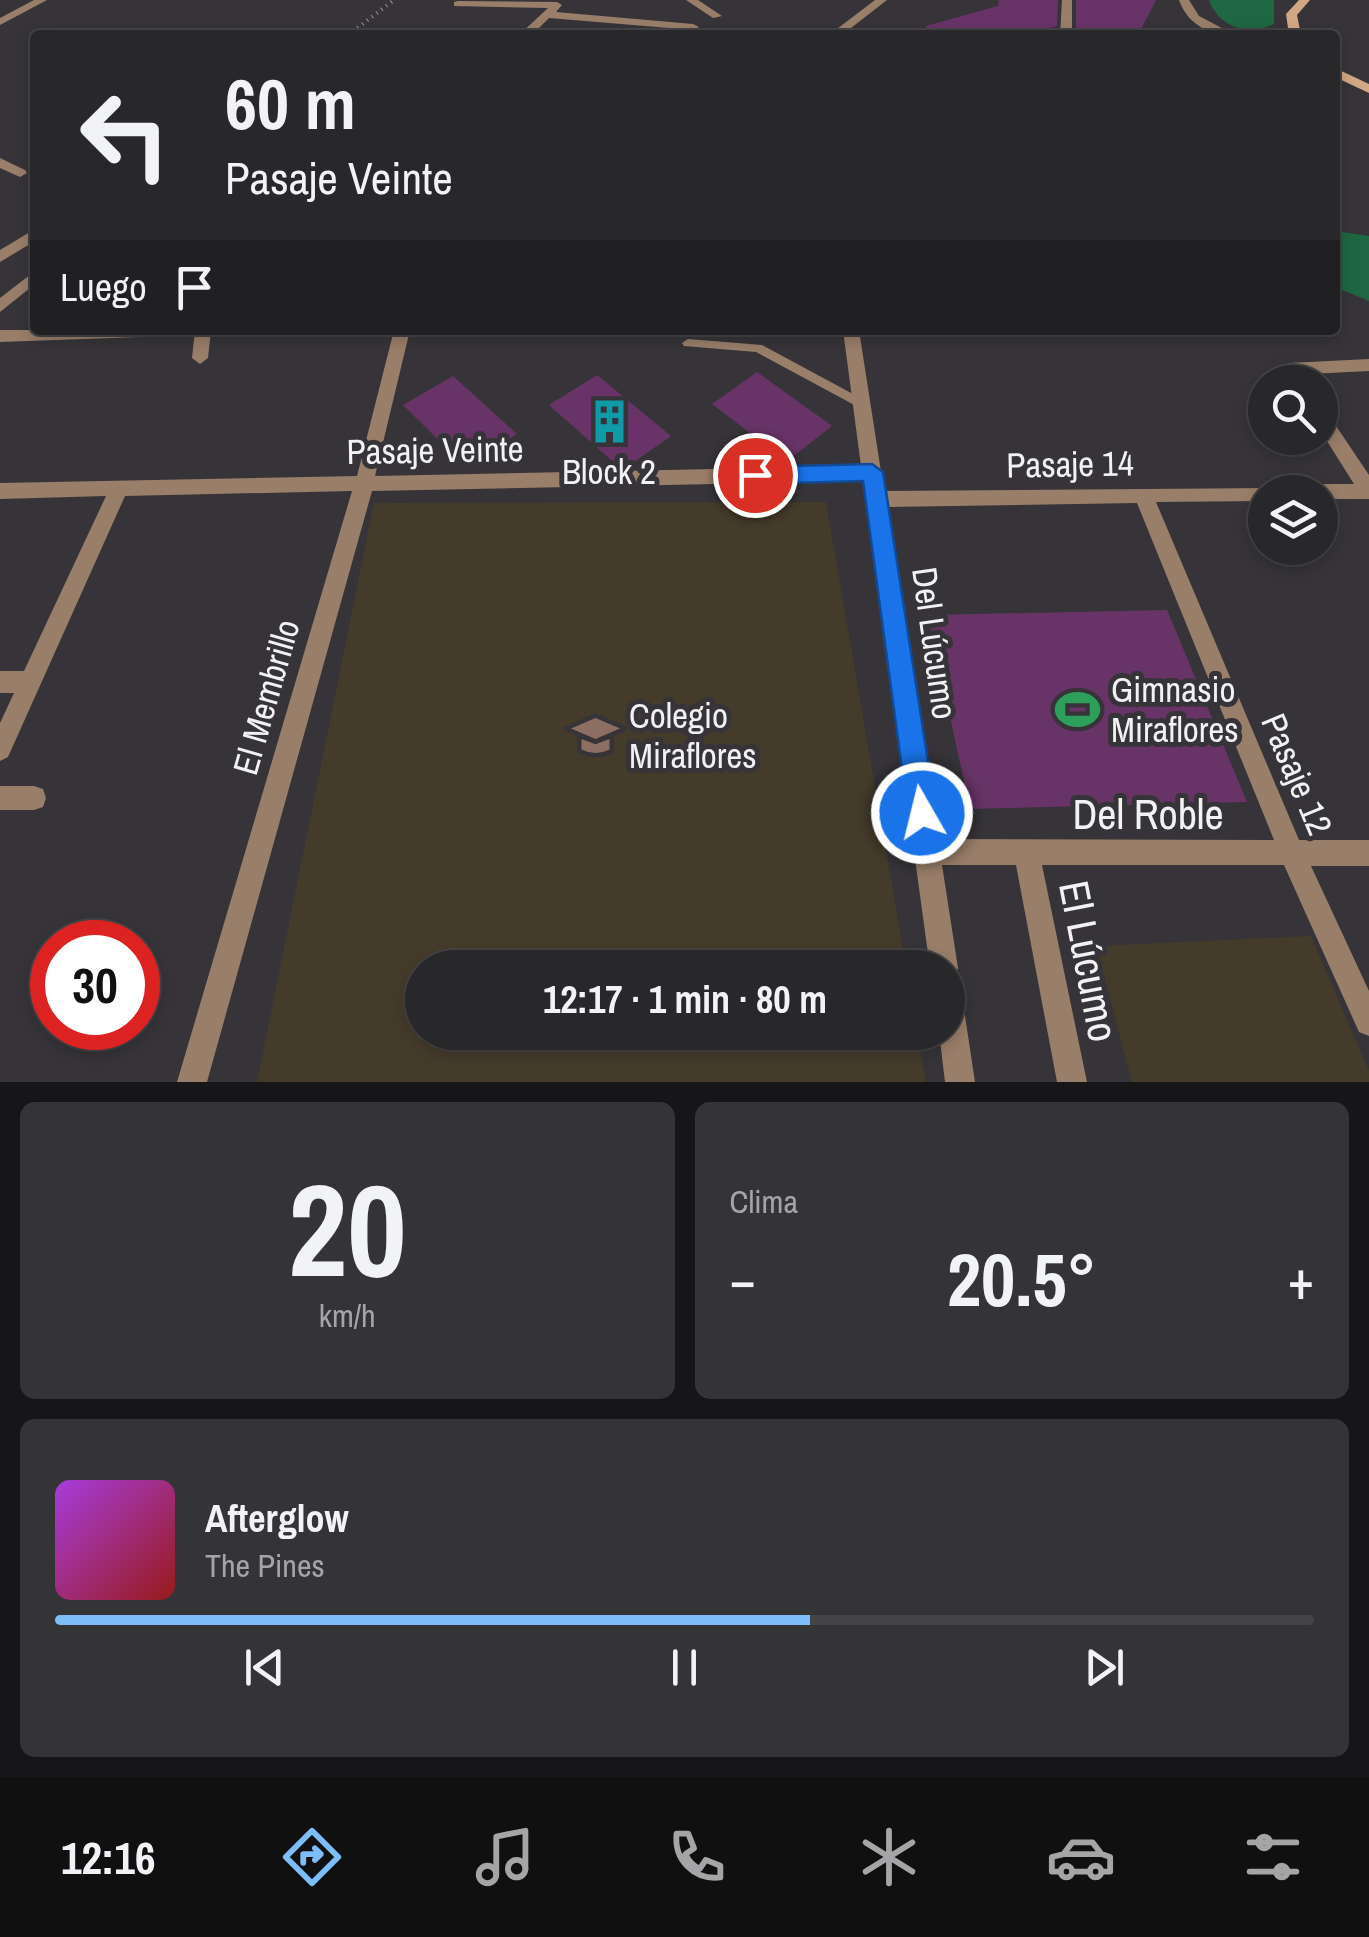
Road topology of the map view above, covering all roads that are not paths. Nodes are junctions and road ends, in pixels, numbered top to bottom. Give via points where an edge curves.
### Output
1 (42, 0) edge
2 (691, 0) edge
3 (882, 0) edge
4 (1067, 0) edge
5 (1184, 0) edge
6 (1305, 0) edge
7 (560, 3) edge
8 (458, 4) dead end
9 (547, 15) junction
10 (717, 16) dead end
11 (0, 22) edge
12 (692, 27) dead end
13 (530, 30) edge
14 (843, 30) edge
15 (1066, 30) edge
16 (1218, 30) edge
17 (1295, 30) edge
18 (1340, 74) edge
19 (1369, 88) edge
20 (0, 162) edge
21 (20, 174) dead end
22 (30, 237) edge
23 (0, 257) edge
24 (30, 280) edge
25 (0, 307) edge
26 (30, 335) edge
27 (202, 335) edge
28 (401, 335) edge
29 (852, 335) edge
30 (0, 336) edge
31 (688, 343) dead end
32 (200, 358) dead end
33 (1369, 365) edge
34 (1338, 369) edge
35 (862, 404) junction
36 (1338, 444) edge
37 (872, 472) junction
38 (364, 484) junction
39 (120, 489) junction
40 (0, 491) edge
41 (1338, 491) edge
42 (1369, 491) edge
43 (1248, 493) edge
44 (1143, 496) junction
45 (876, 500) junction
46 (0, 682) edge
47 (28, 682) junction
48 (0, 749) edge
49 (0, 798) edge
50 (34, 798) dead end
51 (928, 852) junction
52 (1369, 853) edge
53 (1292, 854) junction
54 (1027, 855) junction
55 (942, 950) edge
56 (1369, 1022) edge
57 (956, 1050) edge
58 (192, 1082) edge
59 (960, 1082) edge
60 (1072, 1082) edge

1 - 11 street
2 - 10 street
3 - 14 street
4 - 15 street
5 - 16 street via 1200,22
6 - 17 street via 1291,14
7 - 8 street
7 - 9 street
9 - 12 street
9 - 13 street
18 - 19 street
20 - 21 street
22 - 23 street
24 - 25 street
26 - 30 street
27 - 32 street
28 - 38 street, El Membrillo
29 - 35 street, Del Lúcumo
31 - 35 lane via 758,348
33 - 34 street
35 - 37 street, Del Lúcumo
36 - 42 street
37 - 38 street, Pasaje Veinte
37 - 45 street, Del Lúcumo
38 - 39 street, Pasaje Veinte
38 - 58 street, El Membrillo
39 - 40 street, Pasaje Veinte
39 - 47 street
41 - 42 street
43 - 44 street, Pasaje 14
44 - 45 street, Pasaje 14
44 - 53 street, Pasaje 12
45 - 51 street, Del Lúcumo
46 - 47 street
47 - 48 street
49 - 50 street
51 - 54 street, Del Roble
51 - 55 street, Del Lúcumo
52 - 53 street, Del Roble
53 - 54 street, Del Roble
53 - 56 street, Pasaje 12
54 - 60 street, El Lúcumo
57 - 59 street

